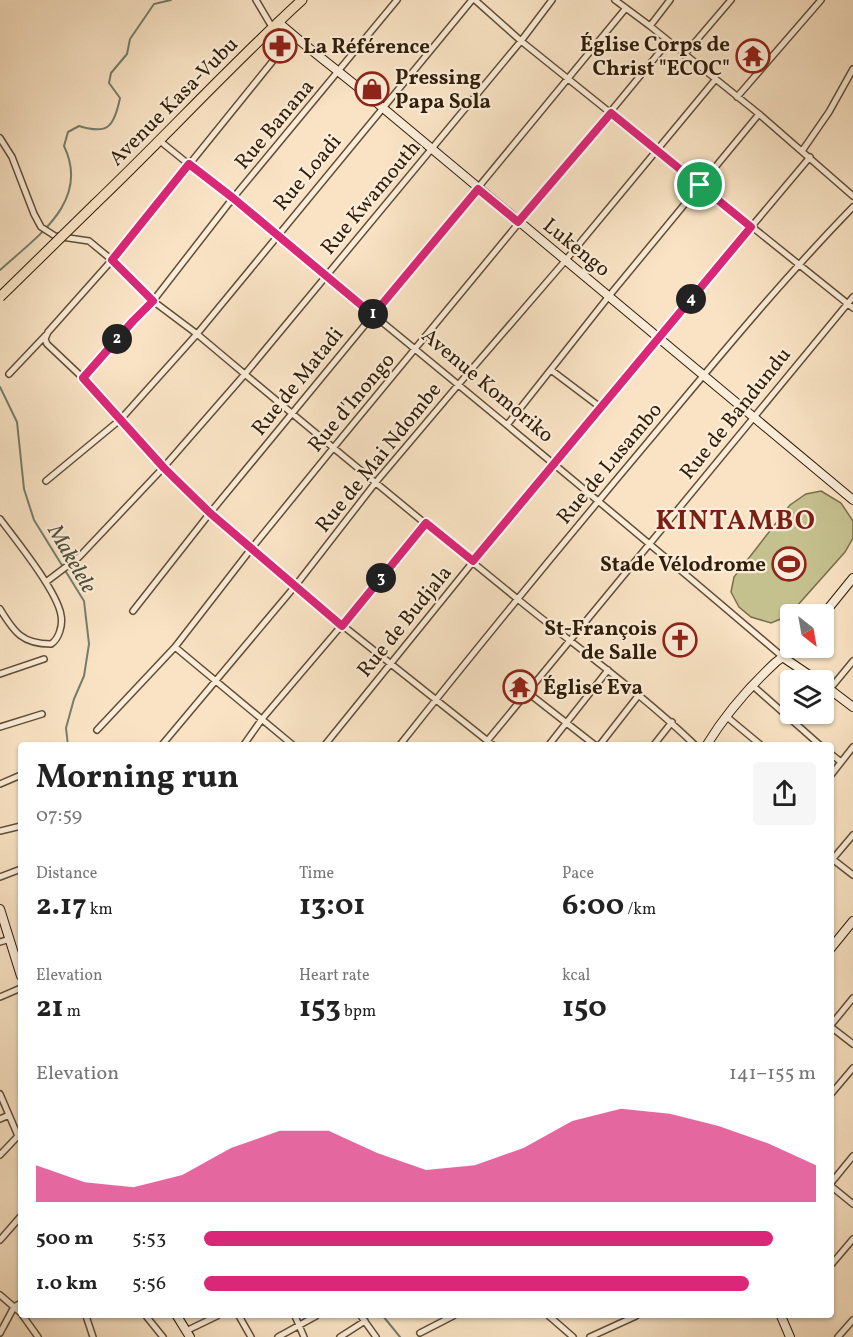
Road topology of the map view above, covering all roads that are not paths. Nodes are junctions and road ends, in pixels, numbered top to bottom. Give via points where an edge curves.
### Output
1 (256, 0) edge
2 (302, 0) edge
3 (397, 0) edge
4 (473, 0) edge
5 (552, 0) edge
6 (615, 0) edge
7 (670, 0) edge
8 (731, 0) edge
9 (821, 0) edge
10 (626, 8) junction
11 (275, 25) junction
12 (650, 26) junction
13 (293, 36) junction
14 (521, 41) junction
15 (668, 42) junction
16 (684, 55) junction
17 (853, 69) edge
18 (338, 72) junction
19 (568, 78) junction
20 (715, 80) junction
21 (737, 97) junction
22 (382, 107) junction
23 (611, 113) junction
24 (759, 114) junction
25 (0, 138) edge
26 (160, 141) junction
27 (431, 150) junction
28 (655, 150) junction
29 (802, 151) junction
30 (810, 157) junction
31 (189, 164) junction
32 (700, 185) junction
33 (478, 189) junction
34 (853, 196) edge
35 (233, 198) junction
36 (853, 207) edge
37 (518, 222) junction
38 (751, 227) junction
39 (277, 235) junction
40 (112, 260) junction
41 (565, 261) junction
42 (798, 264) junction
43 (326, 276) junction
44 (609, 296) junction
45 (0, 297) edge
46 (853, 297) edge
47 (153, 301) junction
48 (847, 304) junction
49 (853, 308) edge
50 (373, 315) junction
51 (198, 334) junction
52 (46, 335) junction
53 (659, 337) junction
54 (417, 349) junction
55 (551, 369) junction
56 (9, 374) dead end
57 (245, 374) junction
58 (703, 376) junction
59 (83, 378) junction
60 (458, 385) junction
61 (600, 407) junction
62 (293, 413) junction
63 (753, 416) junction
64 (121, 419) junction
65 (507, 425) junction
66 (334, 447) junction
67 (553, 463) junction
68 (164, 468) junction
69 (46, 481) dead end
70 (376, 482) junction
71 (853, 500) edge
72 (599, 501) junction
73 (210, 513) junction
74 (0, 519) edge
75 (426, 523) junction
76 (651, 544) junction
77 (251, 549) junction
78 (473, 561) junction
79 (853, 578) edge
80 (46, 582) junction
81 (296, 585) junction
82 (518, 599) junction
83 (832, 604) edge
84 (0, 609) edge
85 (133, 611) dead end
86 (342, 626) junction
87 (569, 640) junction
88 (176, 646) junction
89 (780, 655) edge
90 (784, 658) joint
91 (44, 659) dead end
92 (853, 661) edge
93 (391, 664) junction
94 (608, 669) junction
95 (802, 670) edge
96 (0, 674) edge
97 (834, 680) edge
98 (217, 681) junction
99 (753, 686) junction
100 (527, 692) junction
101 (834, 692) edge
102 (638, 696) junction
103 (435, 700) junction
104 (853, 707) edge
105 (42, 714) dead end
106 (727, 717) junction
107 (262, 719) junction
108 (672, 722) junction
109 (567, 723) junction
110 (0, 727) edge
111 (97, 730) dead end
112 (164, 742) edge
113 (246, 742) edge
114 (289, 742) edge
115 (327, 742) edge
116 (402, 742) edge
117 (484, 742) edge
118 (486, 742) edge
119 (551, 742) edge
120 (593, 742) edge
121 (601, 742) edge
122 (656, 742) edge
123 (692, 742) edge
124 (709, 742) edge
125 (757, 742) edge
126 (816, 742) edge
127 (853, 747) edge
128 (834, 756) edge
129 (841, 762) junction
130 (834, 771) edge
131 (18, 776) edge
132 (0, 784) edge
133 (18, 827) edge
134 (0, 831) edge
135 (853, 835) edge
136 (834, 857) edge
137 (834, 861) edge
138 (18, 870) edge
139 (853, 875) edge
140 (0, 877) edge
141 (0, 909) edge
142 (853, 921) edge
143 (6, 934) edge
144 (0, 942) edge
145 (834, 944) edge
146 (18, 968) edge
147 (18, 989) edge
148 (0, 997) edge
149 (853, 998) edge
150 (834, 1022) edge
151 (834, 1028) edge
152 (853, 1044) edge
153 (853, 1068) edge
154 (834, 1090) edge
155 (0, 1094) edge
156 (9, 1115) junction
157 (0, 1119) edge
158 (18, 1131) edge
159 (18, 1137) edge
160 (0, 1155) edge
161 (853, 1156) edge
162 (834, 1180) edge
163 (834, 1187) edge
164 (853, 1204) edge
165 (18, 1220) edge
166 (11, 1228) junction
167 (18, 1229) edge
168 (1, 1235) edge
169 (853, 1239) edge
170 (834, 1261) edge
171 (0, 1295) edge
172 (18, 1305) edge
173 (14, 1307) junction
174 (18, 1310) edge
175 (25, 1318) edge
176 (87, 1318) edge
177 (148, 1318) edge
178 (178, 1318) edge
179 (214, 1318) edge
180 (240, 1318) edge
181 (296, 1318) edge
182 (312, 1318) edge
183 (363, 1318) edge
184 (449, 1318) edge
185 (551, 1318) edge
186 (632, 1318) edge
187 (785, 1318) edge
188 (853, 1320) edge
189 (298, 1325) junction
190 (0, 1334) edge
191 (188, 1334) edge
192 (420, 1334) dead end
193 (160, 1336) edge
194 (38, 1337) edge
195 (93, 1337) edge
196 (251, 1337) edge
197 (278, 1337) edge
198 (304, 1337) edge
199 (340, 1337) edge
200 (376, 1337) edge
201 (573, 1337) edge
202 (590, 1337) edge
203 (790, 1337) edge
204 (838, 1337) edge

1 - 11 street
2 - 11 main road, Avenue Kasa-Vubu
3 - 18 street, Rue Banana
4 - 14 street
4 - 22 street, Rue Loadi
5 - 14 street, Rue Kwamouth
6 - 10 street
7 - 12 street
8 - 16 street
9 - 21 street
10 - 12 street
10 - 19 street, Rue de Matadi
11 - 13 street, Lukengo
11 - 26 main road, Avenue Kasa-Vubu
12 - 15 street
13 - 18 street, Lukengo
13 - 31 street
14 - 19 street
14 - 27 street, Rue Kwamouth
15 - 16 street
15 - 23 street, Rue d'Inongo
16 - 20 street
17 - 29 street
18 - 22 street, Lukengo
18 - 35 street, Rue Banana
19 - 23 street
19 - 33 street, Rue de Matadi
20 - 21 street
20 - 28 street, Rue de Mai Ndombe
21 - 24 street
22 - 27 street, Lukengo
22 - 39 street, Rue Loadi
23 - 28 street
23 - 37 street, Rue d'Inongo
24 - 29 street
24 - 32 street
25 - 40 street via 17,166 41,227 51,234 89,241
26 - 31 street, Avenue Komoriko
26 - 45 main road, Avenue Kasa-Vubu, bridge
27 - 33 street, Lukengo
27 - 43 street, Rue Kwamouth
28 - 32 street
28 - 41 street, Rue de Mai Ndombe
29 - 30 street
30 - 34 street
30 - 38 street, Rue de Budjala
31 - 35 street, Avenue Komoriko
31 - 40 street
32 - 38 street
32 - 44 street
33 - 37 street, Lukengo
33 - 50 street, Rue de Matadi
35 - 39 street, Avenue Komoriko
35 - 47 street, Rue Banana
36 - 42 street, Rue de Lusambo
37 - 41 street, Lukengo
37 - 54 street, Rue d'Inongo
38 - 42 street
38 - 53 street, Rue de Budjala
39 - 43 street, Avenue Komoriko
39 - 51 street, Rue Loadi
40 - 47 street
40 - 52 street
41 - 44 street, Lukengo
41 - 60 street, Rue de Mai Ndombe
42 - 48 street
42 - 58 street, Rue de Lusambo
43 - 50 street, Avenue Komoriko
43 - 57 street, Rue Kwamouth
44 - 53 street, Lukengo
44 - 55 street
46 - 48 street, Rue de Bandundu
47 - 51 street
47 - 59 street, Rue Banana
48 - 49 street
48 - 63 street, Rue de Bandundu
50 - 54 street, Avenue Komoriko
50 - 62 street, Rue de Matadi
51 - 57 street
51 - 64 street, Rue Loadi
52 - 56 street
52 - 59 street via 47,344
53 - 58 street, Lukengo
53 - 61 street, Rue de Budjala
54 - 60 street, Avenue Komoriko
54 - 66 street, Rue d'Inongo
55 - 61 street
55 - 65 street
57 - 62 street
57 - 68 street, Rue Kwamouth
58 - 63 street, Lukengo
58 - 72 street, Rue de Lusambo
59 - 64 street
60 - 65 street, Avenue Komoriko
60 - 70 street, Rue de Mai Ndombe
61 - 67 street, Rue de Budjala
62 - 66 street
62 - 73 street, Rue de Matadi
63 - 71 street, Lukengo
63 - 76 street, Rue de Bandundu
64 - 68 street
64 - 69 street, Rue Loadi
65 - 67 street, Avenue Komoriko
66 - 70 street
66 - 77 street, Rue d'Inongo
67 - 72 street, Avenue Komoriko
67 - 78 street, Rue de Budjala
68 - 73 street
68 - 80 street, Rue Kwamouth via 70,564
70 - 75 street
70 - 81 street, Rue de Mai Ndombe
72 - 76 street, Avenue Komoriko
72 - 82 street, Rue de Lusambo
73 - 77 street
73 - 85 street, Rue de Matadi
74 - 80 street
75 - 78 street
75 - 86 street
76 - 87 street, Rue de Bandundu
76 - 89 street, Avenue Komoriko
77 - 81 street
77 - 88 street, Rue d'Inongo
78 - 82 street
78 - 93 street, Rue de Budjala
79 - 83 street
80 - 84 street via 62,618 54,643 22,639
81 - 86 street
81 - 98 street, Rue de Mai Ndombe
82 - 87 street
82 - 103 street, Rue de Lusambo
86 - 93 street
86 - 107 street
87 - 94 street
87 - 100 street, Rue de Bandundu
88 - 98 street
88 - 111 street, Rue d'Inongo
90 - 95 street, Avenue Komoriko
90 - 99 street
91 - 96 street
92 - 97 street
93 - 103 street
93 - 115 street, Rue de Budjala
94 - 102 street
94 - 109 street
98 - 107 street
98 - 112 street, Rue de Mai Ndombe
99 - 106 street
99 - 126 street
100 - 109 street
100 - 118 street, Rue de Bandundu
101 - 104 street
102 - 108 street
102 - 121 street
103 - 116 street, Rue de Lusambo
103 - 117 street
105 - 110 street
106 - 124 street
106 - 125 street
107 - 113 street
107 - 114 street
108 - 122 street
108 - 123 street
109 - 119 street
109 - 120 street
127 - 129 street
128 - 129 street
129 - 130 street
131 - 132 street
133 - 134 street
135 - 136 street
137 - 139 street
138 - 140 street
141 - 143 street
142 - 145 street
143 - 144 street
143 - 146 street
147 - 148 street
149 - 150 street
151 - 152 street
153 - 154 street
155 - 156 street
156 - 157 street
156 - 158 street
159 - 160 street
161 - 162 street
163 - 164 street
165 - 166 street
166 - 167 street
166 - 168 street
169 - 170 street
171 - 173 street
172 - 173 street
173 - 174 street
173 - 190 street
175 - 194 street
176 - 195 street
177 - 193 street
178 - 191 street
179 - 191 street
180 - 196 street
181 - 189 street
182 - 189 street
183 - 199 street
183 - 200 street
184 - 192 street
185 - 201 street
186 - 202 street
187 - 203 street
188 - 204 street
189 - 197 street
189 - 198 street

